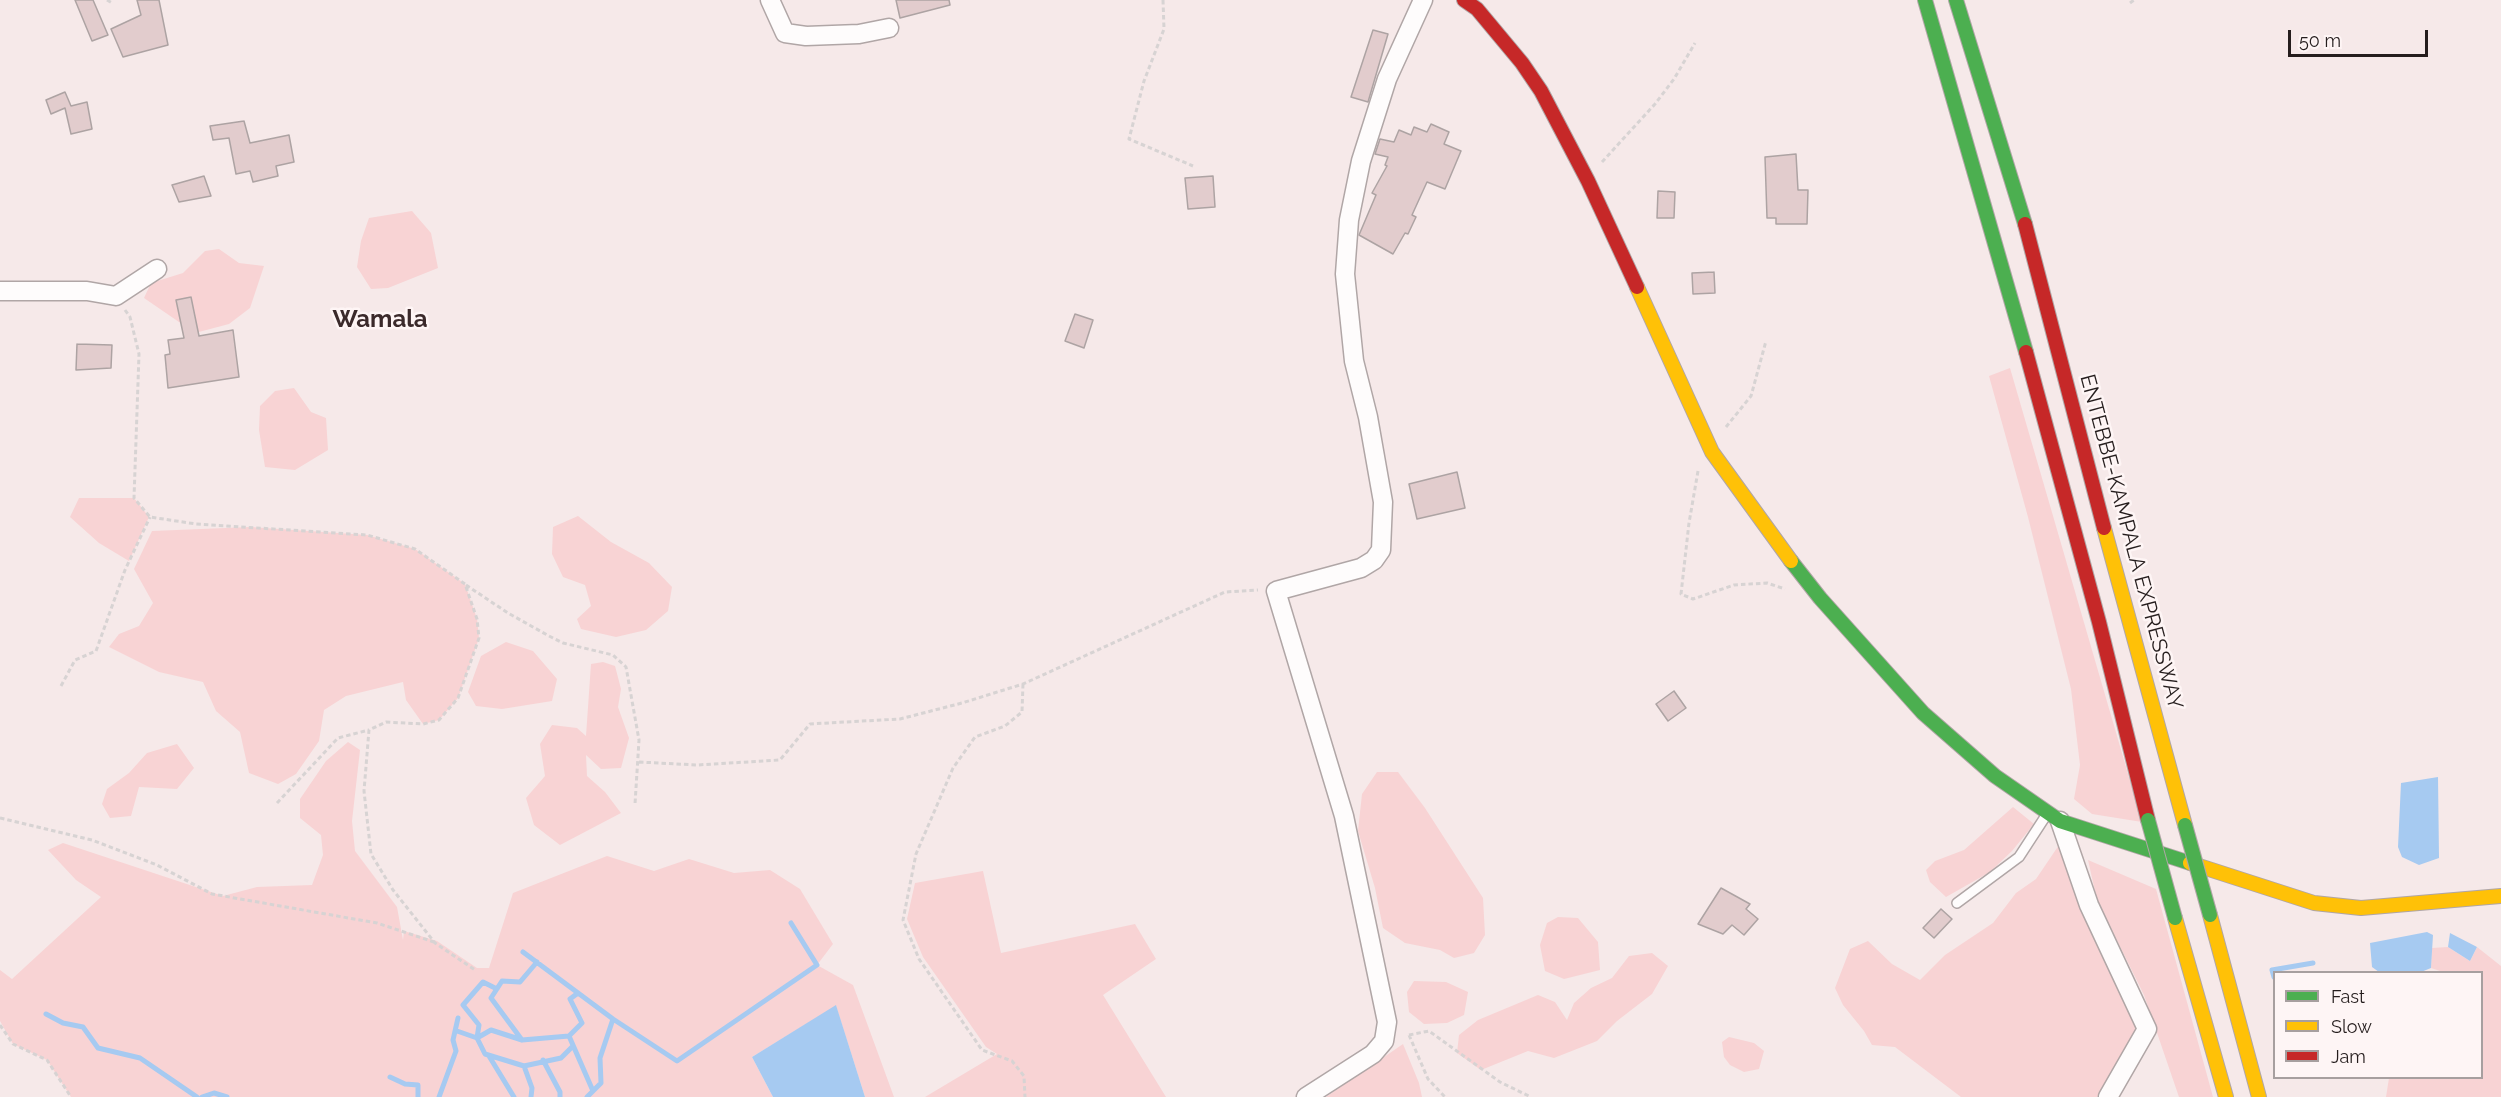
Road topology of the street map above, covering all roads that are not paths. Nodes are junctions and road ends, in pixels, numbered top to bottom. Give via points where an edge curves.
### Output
1 (770, 0) edge
2 (1423, 0) edge
3 (1464, 0) edge
4 (1925, 0) edge
5 (1956, 0) edge
6 (889, 27) dead end
7 (157, 269) dead end
8 (0, 291) edge
9 (2054, 818) junction
10 (2501, 896) edge
11 (1957, 903) dead end
12 (1306, 1097) edge
13 (2108, 1097) edge
14 (2226, 1097) edge
15 (2259, 1097) edge

1 - 6 street via 785,33 859,34
2 - 12 street via 1387,79 1361,161 1349,220 1346,285 1354,361 1383,502 1381,550 1361,568 1276,591 1344,816 1388,1022 1384,1041 1373,1054
3 - 9 main road via 1477,9 1541,92 1588,181 1704,438 1767,530 1820,598 1923,713 1995,776
4 - 14 main road, bridge via 2041,409 2148,820
5 - 15 main road, ENTEBBE-KAMPALA EXPRESSWAY, bridge via 2019,200 2135,650
7 - 8 street via 116,296 87,291
9 - 10 main road via 2297,898 2336,907 2392,907
9 - 11 lane via 2019,857
9 - 13 street via 2089,905 2147,1029

